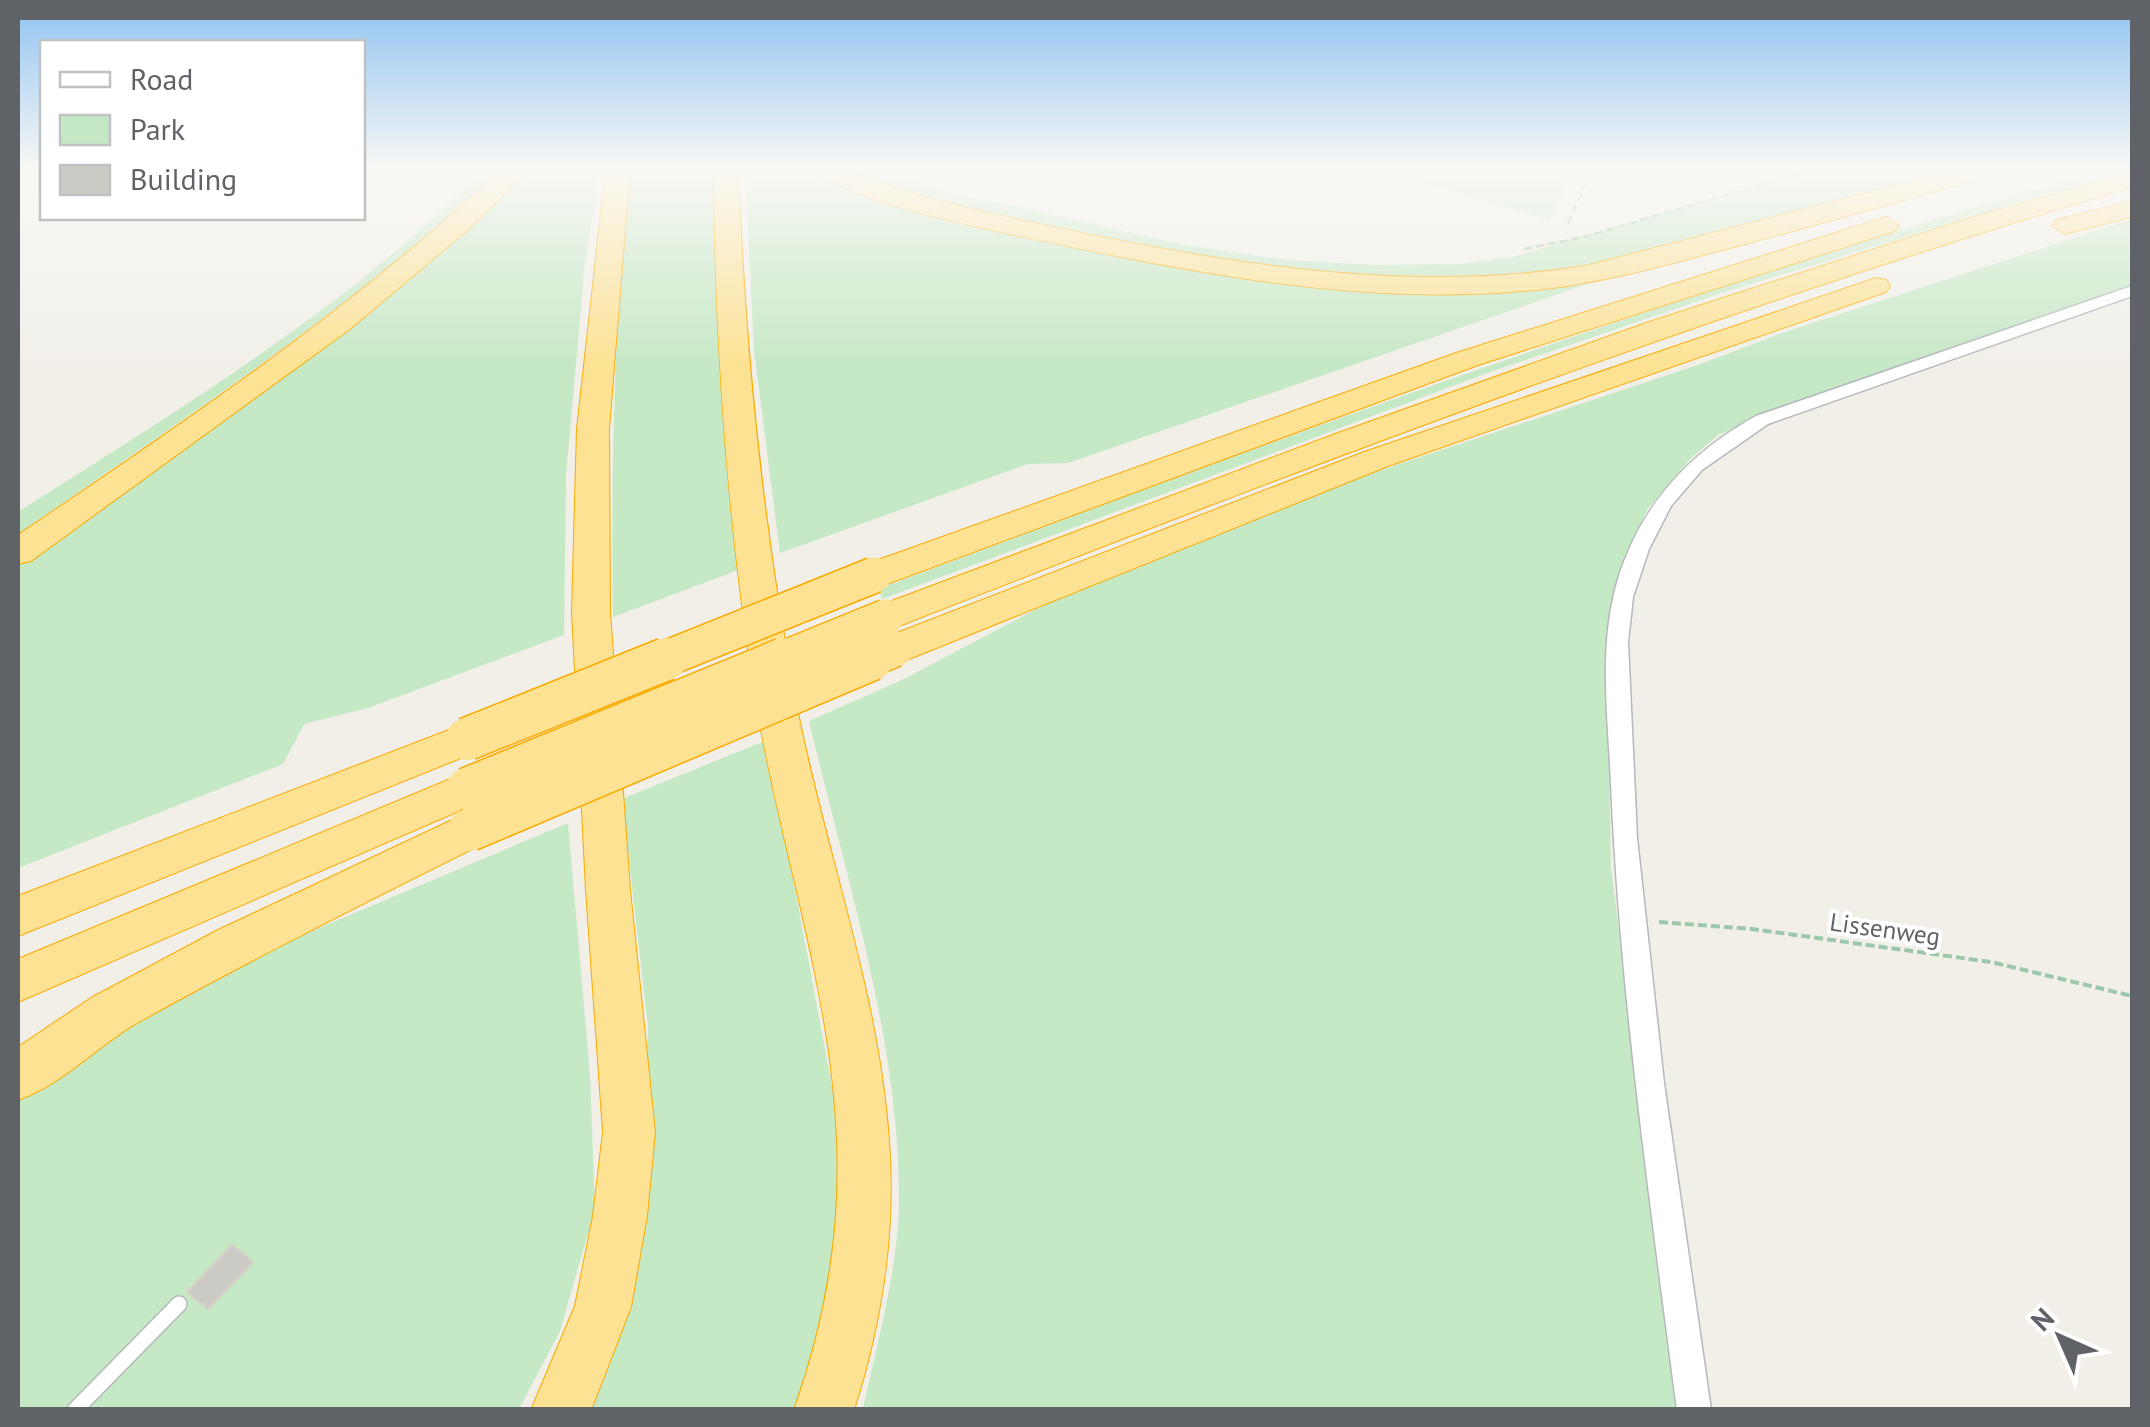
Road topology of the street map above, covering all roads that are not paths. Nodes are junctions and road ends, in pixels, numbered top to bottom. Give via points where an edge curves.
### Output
1 (446, 235) edge
2 (611, 235) edge
3 (729, 235) edge
4 (1054, 235) edge
5 (1758, 235) edge
6 (1777, 235) edge
7 (1837, 235) edge
8 (1920, 235) edge
9 (2039, 235) edge
10 (1708, 279) junction
11 (2132, 291) edge
12 (18, 552) edge
13 (890, 633) junction
14 (468, 809) junction
15 (18, 916) edge
16 (18, 980) edge
17 (18, 1076) edge
18 (179, 1304) dead end
19 (75, 1410) edge
20 (561, 1410) edge
21 (824, 1410) edge
22 (1694, 1410) edge

1 - 12 highway via 335,324
2 - 20 highway via 591,501 591,612 629,1132 603,1307
3 - 21 highway via 749,536 784,746 861,1108 859,1282
4 - 5 highway via 1276,278 1364,286 1524,283 1594,274
6 - 10 highway
7 - 10 highway
8 - 13 highway via 1298,457
9 - 13 highway via 1474,424
10 - 15 highway, bridge via 1414,378 874,576
11 - 22 street via 1762,420 1722,440 1655,514 1628,578 1618,643 1630,920
13 - 14 highway, bridge
14 - 16 highway
14 - 17 highway via 108,1014
18 - 19 lane

